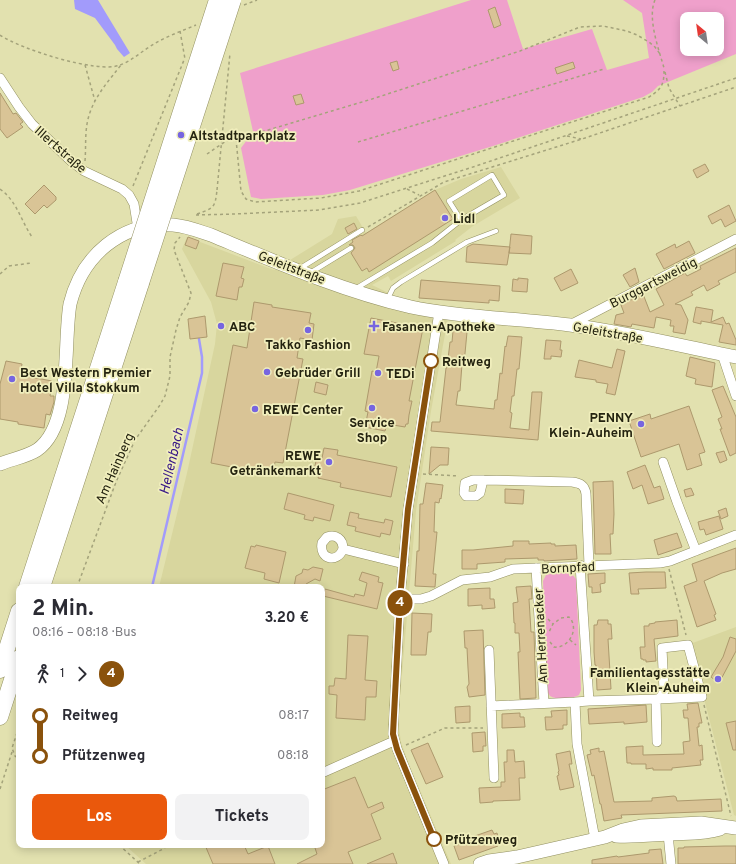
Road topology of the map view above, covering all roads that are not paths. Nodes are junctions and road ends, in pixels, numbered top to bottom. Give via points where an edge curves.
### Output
1 (217, 0) edge
2 (233, 0) edge
3 (0, 78) edge
4 (461, 220) junction
5 (138, 229) junction
6 (362, 230) road end
7 (496, 231) dead end
8 (736, 239) edge
9 (351, 248) dead end
10 (303, 272) junction
11 (133, 282) junction
12 (354, 290) junction
13 (387, 300) junction
14 (439, 312) junction
15 (570, 325) junction
16 (722, 354) junction
17 (736, 357) edge
18 (736, 396) edge
19 (2, 462) edge
20 (663, 462) dead end
21 (483, 480) junction
22 (736, 535) edge
23 (343, 549) dead end
24 (696, 551) junction
25 (404, 564) junction
26 (584, 565) junction
27 (536, 568) junction
28 (28, 584) edge
29 (43, 584) edge
30 (400, 599) junction
31 (16, 620) edge
32 (489, 650) dead end
33 (16, 667) edge
34 (0, 670) edge
35 (657, 699) junction
36 (589, 701) junction
37 (575, 702) junction
38 (544, 703) junction
39 (492, 706) junction
40 (0, 717) edge
41 (657, 742) dead end
42 (395, 745) junction
43 (325, 772) edge
44 (494, 778) dead end
45 (732, 828) edge
46 (668, 829) junction
47 (600, 838) junction
48 (517, 857) junction
49 (444, 864) edge
50 (480, 864) edge
51 (503, 864) edge
52 (671, 864) edge

1 - 11 highway, bridge
2 - 11 highway, bridge
3 - 5 street, Illertstraße via 32,124 71,161 84,171 130,195
4 - 4 lane via 504,195 492,175 449,201
4 - 12 lane via 432,243
5 - 10 main road, Geleitstraße via 161,225 188,228 212,235
5 - 19 main road, Geleitstraße via 117,238 103,248 90,261 73,291 62,402 55,428 37,450
6 - 10 lane
7 - 13 lane via 467,242 401,282 393,288
8 - 15 street, Burggartsweidig
9 - 10 lane
10 - 12 main road, Geleitstraße
11 - 28 highway
11 - 29 highway
12 - 13 main road, Geleitstraße
13 - 14 main road, Geleitstraße
14 - 15 main road, Geleitstraße
14 - 25 street via 408,509
15 - 16 main road, Geleitstraße
16 - 17 main road, Geleitstraße
16 - 18 street
20 - 24 street
21 - 21 street via 465,483 466,496 476,496 480,493
21 - 26 street via 581,484 586,494
22 - 24 street, Bornpfad
23 - 25 street
24 - 26 street, Bornpfad via 667,562
25 - 30 street
26 - 27 street, Bornpfad
26 - 36 street
27 - 30 street, Bornpfad via 513,569 490,577 462,580 426,598
27 - 38 street, Am Herrenacker
30 - 42 street via 393,734
31 - 34 highway
32 - 39 street
33 - 40 highway
35 - 35 street via 702,697 688,645 662,648 664,691
35 - 36 street
35 - 41 street
36 - 37 street
37 - 38 street
37 - 47 street via 577,744
38 - 39 street
39 - 44 street
42 - 43 street
42 - 49 street
45 - 46 main road via 709,832
46 - 47 main road via 634,837
46 - 52 street
47 - 48 main road
48 - 50 main road
48 - 51 main road

